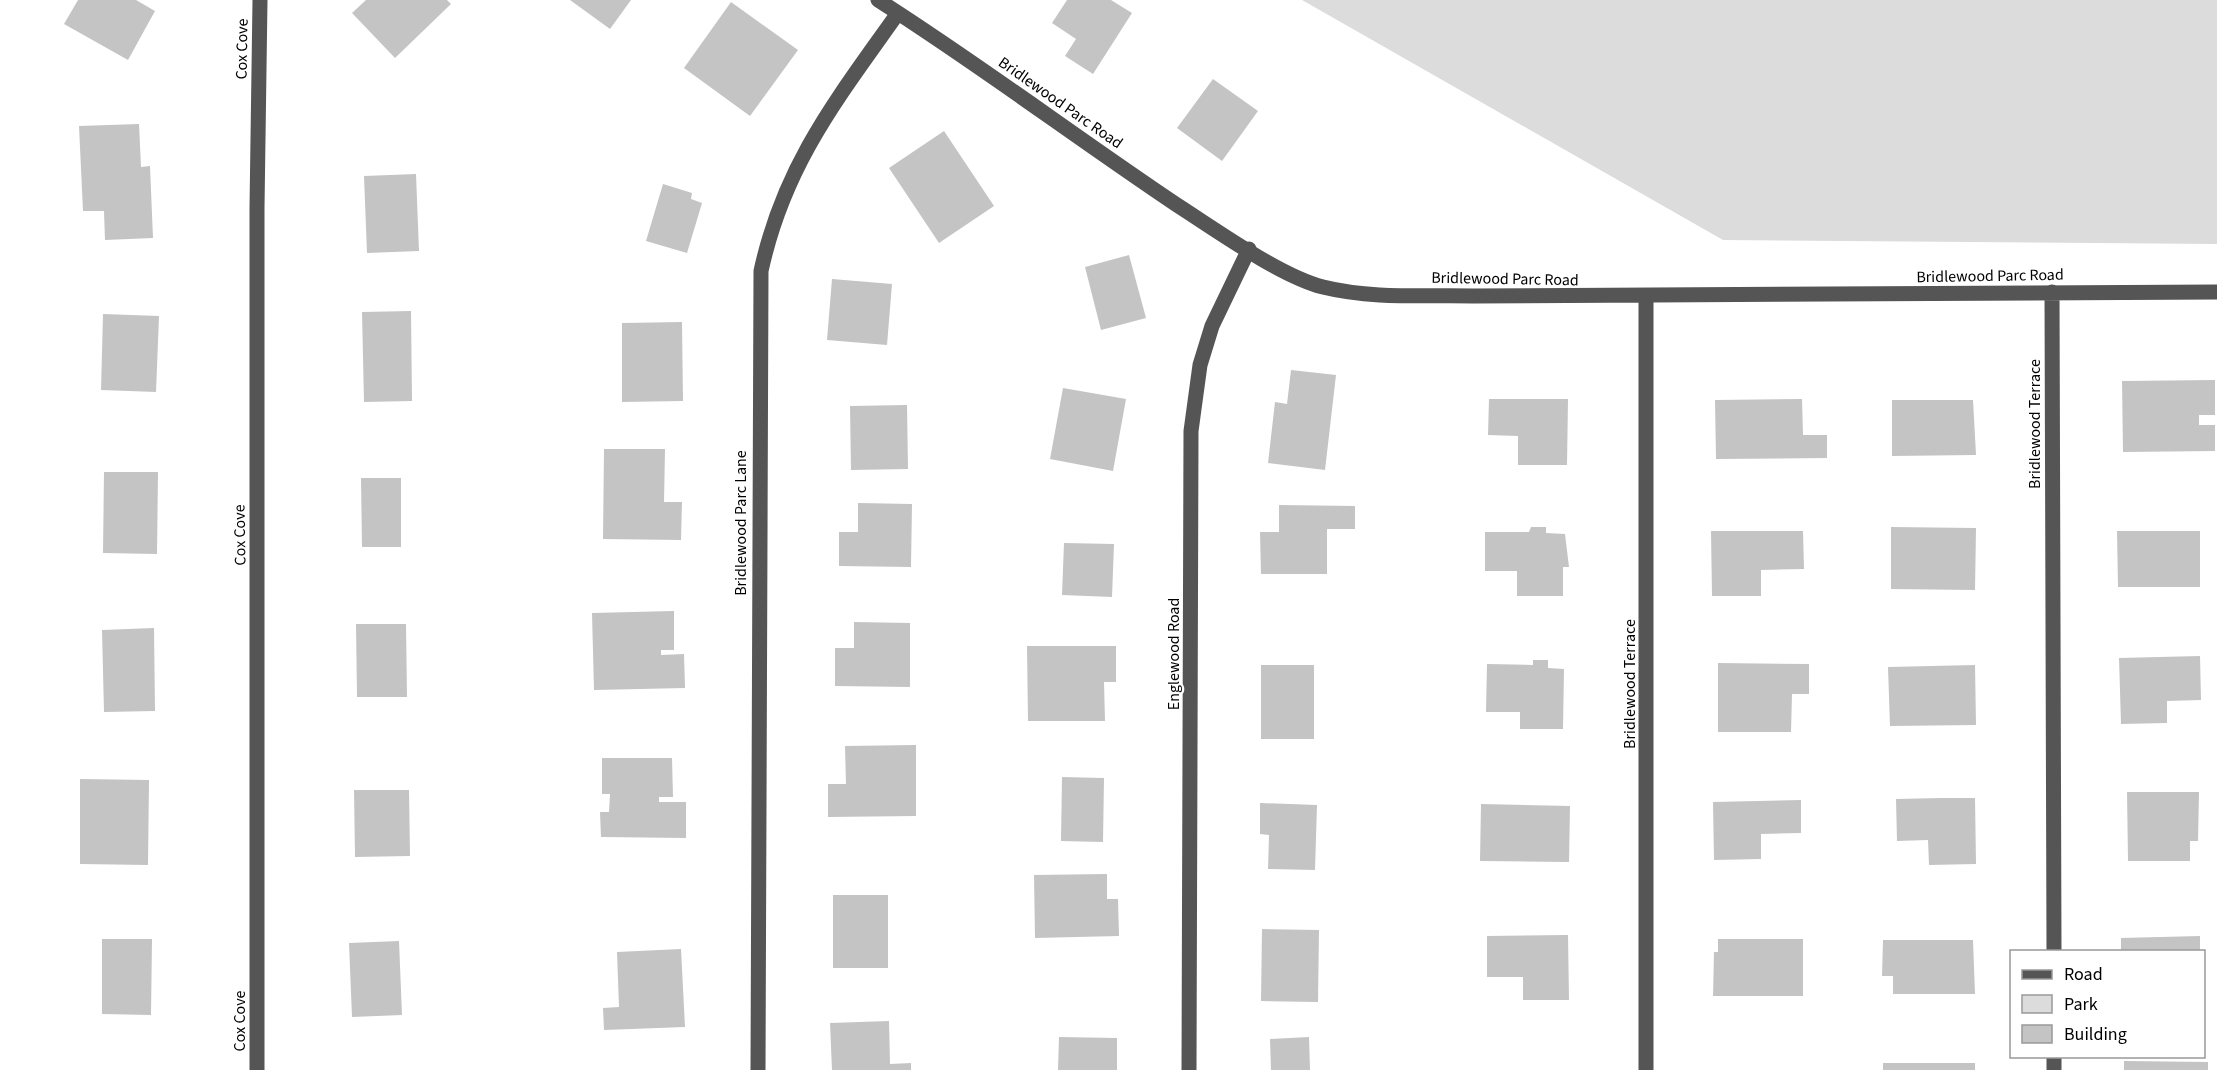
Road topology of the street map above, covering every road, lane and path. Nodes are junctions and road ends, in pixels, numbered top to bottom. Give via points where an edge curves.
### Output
1 (260, 0) edge
2 (878, 0) edge
3 (898, 13) junction
4 (1249, 249) junction
5 (2052, 292) junction
6 (2217, 292) edge
7 (1646, 297) junction
8 (2054, 950) edge
9 (257, 1070) edge
10 (758, 1070) edge
11 (1189, 1070) edge
12 (1646, 1070) edge

1 - 9 street, Cox Cove
2 - 3 street, Bridlewood Parc Road
3 - 4 street, Bridlewood Parc Road via 1139,179
3 - 10 street, Bridlewood Parc Lane via 820,123 788,181 769,232 761,271
4 - 7 street, Bridlewood Parc Road via 1294,275 1335,288 1405,294
4 - 11 street, Englewood Road via 1212,326 1200,365 1191,432
5 - 6 street, Bridlewood Parc Road
5 - 7 street, Bridlewood Parc Road
5 - 8 street, Bridlewood Terrace
7 - 12 street, Bridlewood Terrace

